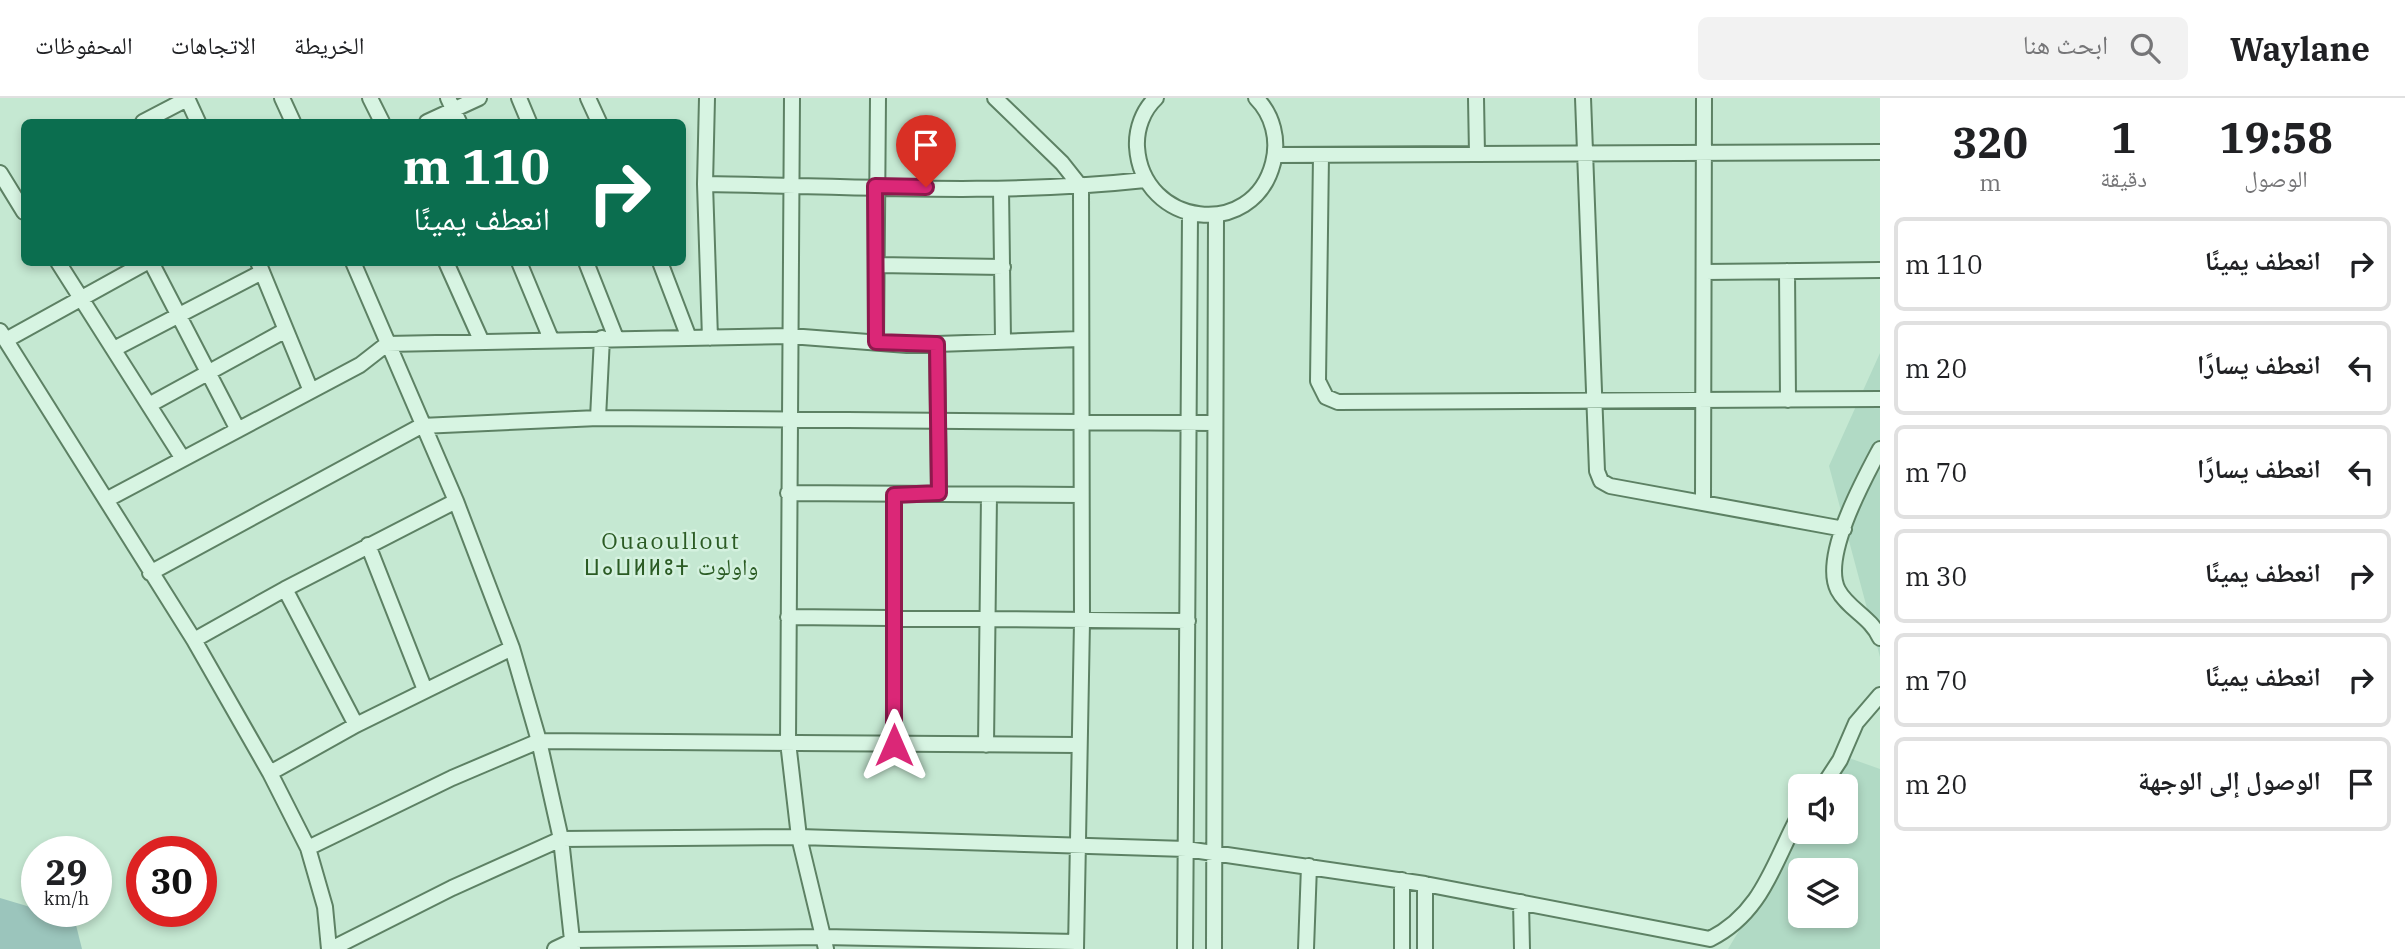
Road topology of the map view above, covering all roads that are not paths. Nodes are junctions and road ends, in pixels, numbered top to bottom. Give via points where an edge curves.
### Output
1 (187, 98) edge
2 (282, 98) edge
3 (370, 98) edge
4 (479, 98) edge
5 (519, 98) edge
6 (588, 98) edge
7 (707, 98) edge
8 (792, 98) edge
9 (878, 98) edge
10 (995, 98) edge
11 (1256, 98) edge
12 (1476, 98) edge
13 (1583, 98) edge
14 (1704, 98) edge
15 (1151, 99) edge
16 (454, 110) edge
17 (148, 119) edge
18 (197, 119) edge
19 (292, 119) edge
20 (380, 119) edge
21 (434, 119) edge
22 (527, 119) edge
23 (598, 119) edge
24 (1880, 152) edge
25 (1585, 153) junction
26 (1704, 153) junction
27 (1477, 154) junction
28 (1275, 155) junction
29 (1321, 155) junction
30 (0, 173) edge
31 (1145, 180) junction
32 (705, 184) junction
33 (792, 186) junction
34 (875, 186) junction
35 (1081, 187) junction
36 (18, 189) edge
37 (1001, 189) junction
38 (1190, 214) junction
39 (1216, 215) junction
40 (877, 265) junction
41 (61, 266) edge
42 (142, 266) edge
43 (151, 266) edge
44 (355, 266) edge
45 (448, 266) edge
46 (521, 266) edge
47 (587, 266) edge
48 (662, 266) edge
49 (260, 267) edge
50 (1003, 267) junction
51 (1880, 270) edge
52 (1787, 271) junction
53 (1704, 272) junction
54 (82, 299) junction
55 (180, 315) junction
56 (286, 330) junction
57 (3, 335) edge
58 (790, 337) junction
59 (609, 338) junction
60 (689, 338) junction
61 (709, 338) junction
62 (551, 339) junction
63 (1080, 339) junction
64 (481, 340) junction
65 (1003, 340) junction
66 (876, 342) junction
67 (387, 344) junction
68 (937, 344) junction
69 (114, 349) junction
70 (209, 372) junction
71 (311, 391) junction
72 (1880, 399) edge
73 (1703, 400) junction
74 (1788, 400) junction
75 (1595, 402) junction
76 (149, 405) junction
77 (598, 418) junction
78 (789, 421) junction
79 (1082, 421) junction
80 (939, 422) junction
81 (1189, 422) junction
82 (1216, 423) junction
83 (421, 426) junction
84 (238, 430) junction
85 (1880, 449) edge
86 (183, 459) junction
87 (788, 493) junction
88 (939, 493) junction
89 (894, 495) junction
90 (989, 495) junction
91 (1081, 495) junction
92 (106, 500) junction
93 (456, 501) junction
94 (1703, 503) junction
95 (1844, 529) junction
96 (368, 545) junction
97 (150, 573) junction
98 (285, 589) junction
99 (788, 617) junction
100 (895, 618) junction
101 (988, 621) junction
102 (1188, 621) junction
103 (1082, 622) junction
104 (1880, 638) edge
105 (194, 640) junction
106 (512, 648) junction
107 (425, 690) junction
108 (1880, 695) edge
109 (356, 724) junction
110 (539, 741) junction
111 (788, 742) junction
112 (894, 745) junction
113 (986, 745) junction
114 (1077, 745) junction
115 (270, 774) junction
116 (1831, 774) edge
117 (799, 837) junction
118 (561, 839) junction
119 (1788, 841) edge
120 (1078, 845) junction
121 (308, 848) junction
122 (1186, 849) junction
123 (1214, 853) junction
124 (1309, 866) junction
125 (1402, 880) junction
126 (1425, 884) junction
127 (1521, 902) junction
128 (824, 943) edge
129 (574, 944) edge
130 (785, 944) edge
131 (986, 945) edge
132 (1076, 946) edge
133 (330, 949) edge
134 (555, 949) edge
135 (1185, 949) edge
136 (1214, 949) edge
137 (1306, 949) edge
138 (1402, 949) edge
139 (1425, 949) edge
140 (1522, 949) edge

1 - 17 street
1 - 18 street
2 - 19 street
3 - 20 street
4 - 16 street
5 - 22 street
6 - 23 street
7 - 32 street
8 - 33 street
9 - 34 street
10 - 35 street
11 - 28 street via 1273,127
12 - 27 street
13 - 25 street
14 - 26 street
15 - 31 street via 1136,140
16 - 21 street
24 - 26 street
25 - 26 street
25 - 27 street
25 - 75 street
26 - 53 street
27 - 29 street
28 - 29 street
28 - 39 street via 1262,188 1233,210
29 - 75 street via 1318,381 1326,397 1338,402
30 - 36 street
31 - 35 street
31 - 38 street via 1172,207
32 - 33 street
32 - 61 street
33 - 34 street
33 - 58 street
34 - 37 street
34 - 40 street
35 - 37 street
35 - 63 street
37 - 50 street
38 - 39 street
38 - 81 street
39 - 82 street
40 - 50 street
40 - 66 street
41 - 54 street
42 - 54 street
43 - 55 street
44 - 67 street
45 - 64 street
46 - 62 street
47 - 59 street
48 - 60 street
49 - 55 street
49 - 56 street
50 - 65 street
51 - 52 street
52 - 53 street
52 - 74 street
53 - 73 street
54 - 57 street
54 - 69 street
55 - 69 street
55 - 70 street
56 - 70 street
56 - 71 street
57 - 92 street
58 - 61 street
58 - 66 street
58 - 78 street
59 - 60 street
59 - 62 street
59 - 77 street
60 - 61 street
62 - 64 street
63 - 65 street
63 - 79 street
64 - 67 street
65 - 68 street
66 - 68 street
67 - 71 street via 360,365
67 - 83 street
68 - 80 street
69 - 76 street
70 - 76 street
70 - 84 street
71 - 84 street
72 - 74 street
73 - 74 street
73 - 75 street
73 - 94 street
75 - 94 street via 1601,481
76 - 86 street
77 - 78 street
77 - 83 street
78 - 80 street
78 - 87 street
79 - 80 street
79 - 81 street
79 - 91 street
80 - 88 street
81 - 82 street
81 - 102 street
82 - 123 street
83 - 93 street
83 - 97 street
84 - 86 street
85 - 95 street
86 - 92 street
87 - 89 street
87 - 99 street
88 - 89 street
88 - 90 street
89 - 100 street
90 - 91 street
90 - 101 street
91 - 103 street
92 - 97 street
93 - 96 street
93 - 106 street
94 - 95 street
95 - 104 street via 1833,565 1836,586 1868,618
96 - 98 street
96 - 107 street
97 - 105 street
98 - 105 street
98 - 109 street
99 - 100 street
99 - 111 street
100 - 101 street
100 - 112 street
101 - 103 street
101 - 113 street
102 - 103 street
102 - 122 street
103 - 114 street
105 - 115 street
106 - 107 street
106 - 110 street
107 - 109 street
108 - 116 street via 1856,723
109 - 115 street
110 - 111 street
110 - 118 street
110 - 121 street
111 - 112 street
111 - 117 street
112 - 113 street
113 - 114 street
114 - 120 street
115 - 121 street
117 - 118 street
117 - 120 street
117 - 128 street
118 - 129 street
118 - 133 street
119 - 127 street via 1755,902 1736,924 1710,939
120 - 122 street
120 - 132 street
121 - 133 street via 325,907
122 - 123 street
122 - 135 street
123 - 124 street
123 - 136 street
124 - 125 street
124 - 137 street
125 - 126 street
125 - 138 street
126 - 127 street
126 - 139 street
127 - 140 street
128 - 130 street
128 - 131 street
129 - 130 street
129 - 134 street
131 - 132 street

